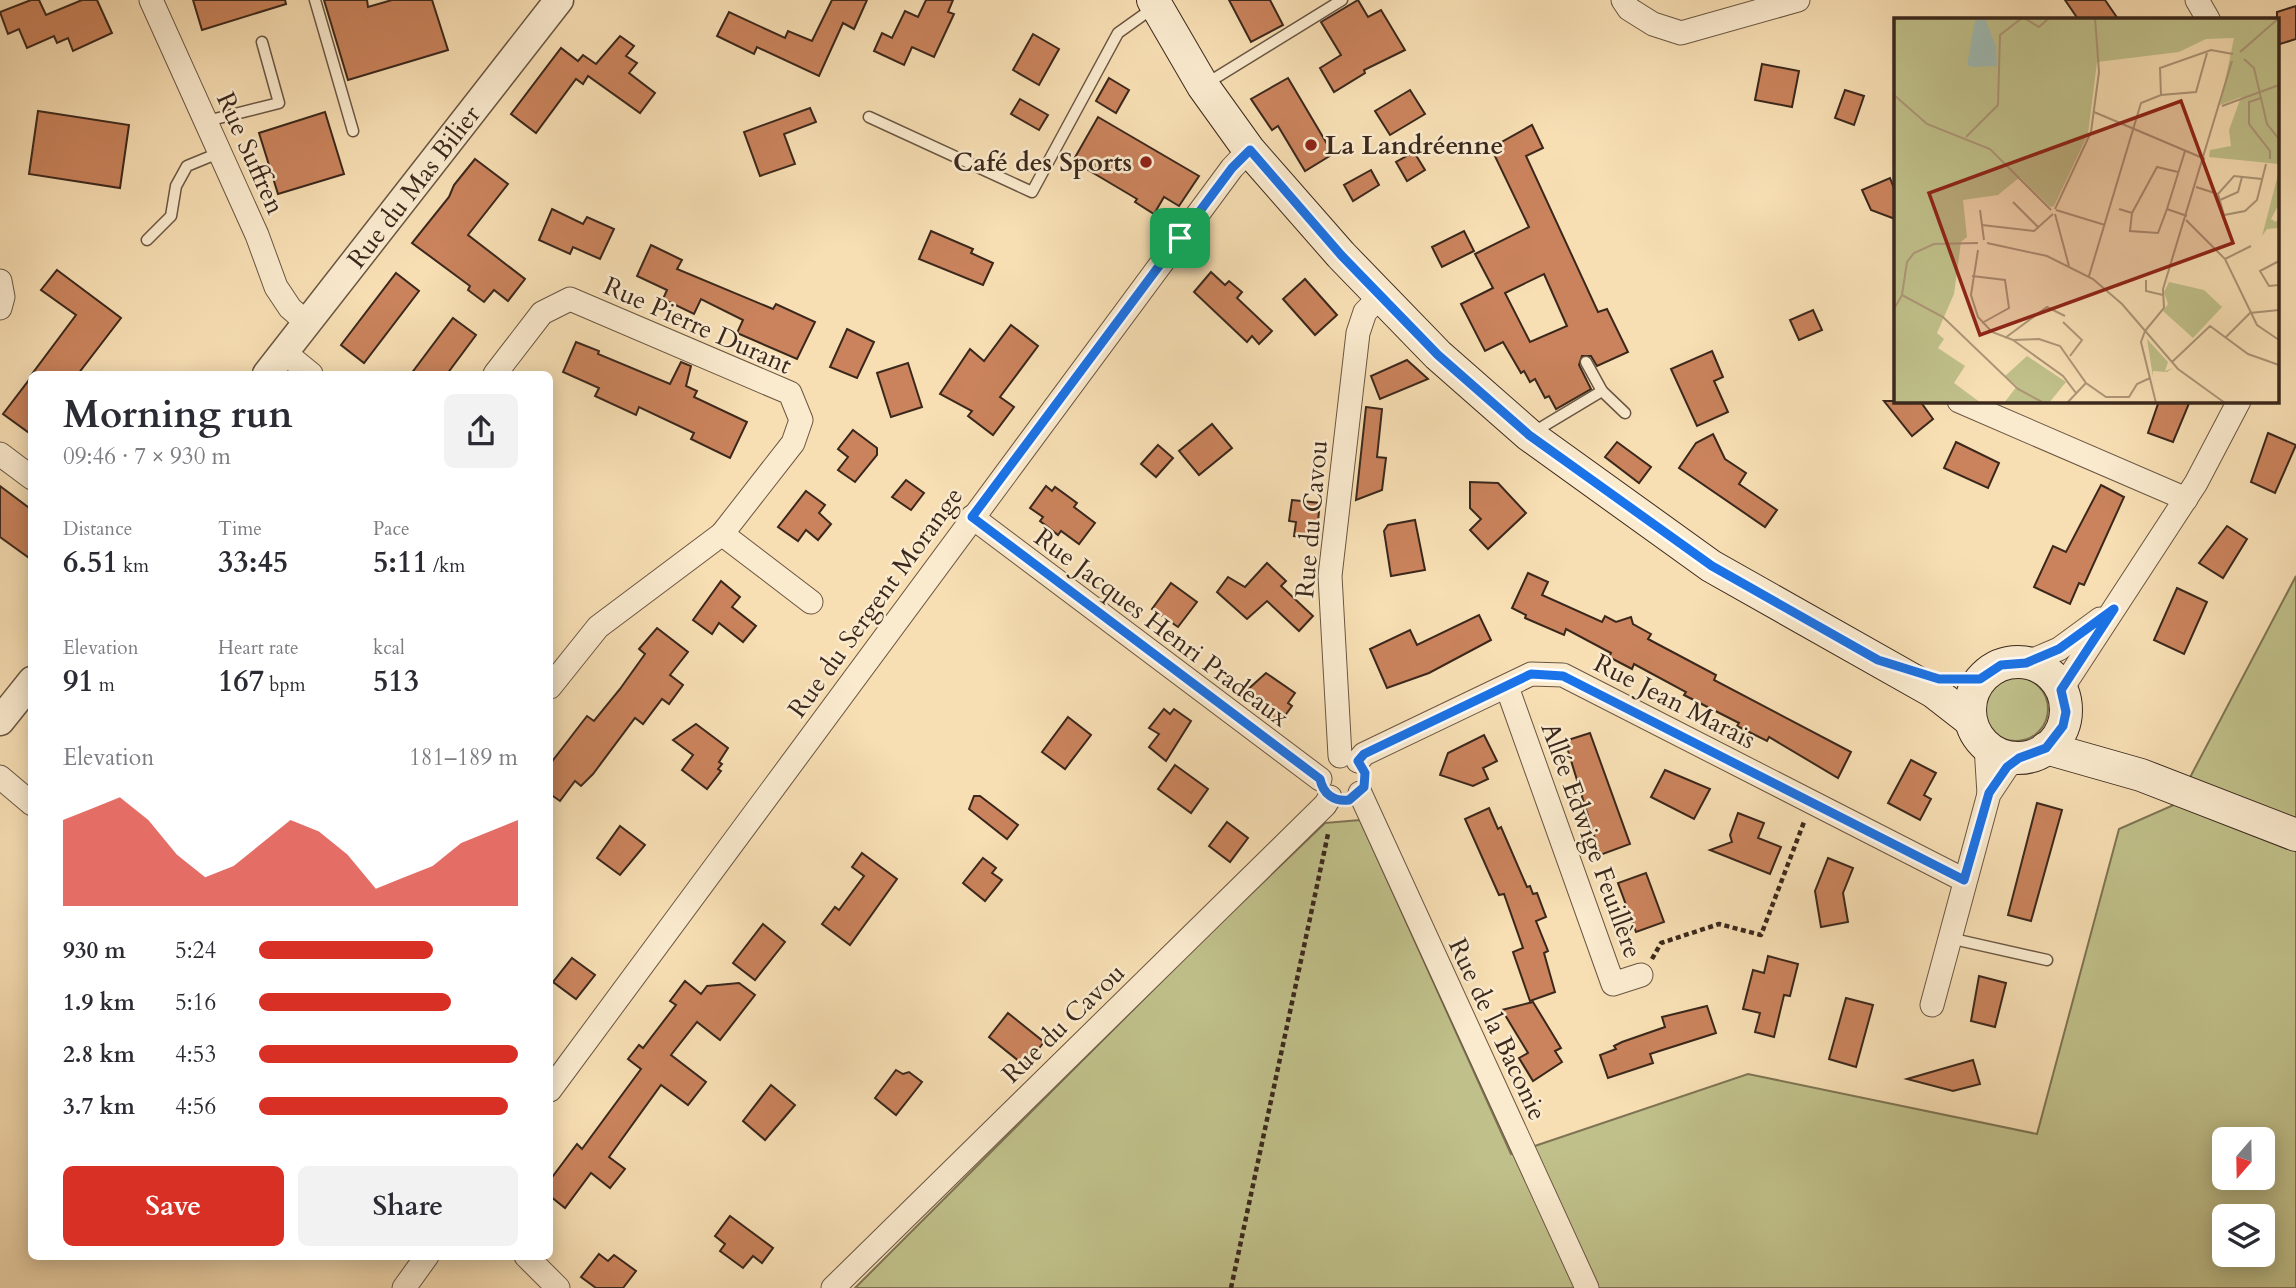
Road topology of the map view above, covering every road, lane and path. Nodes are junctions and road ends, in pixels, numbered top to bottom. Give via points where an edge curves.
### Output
1 (151, 0) edge
2 (315, 0) edge
3 (559, 0) edge
4 (1342, 0) edge
5 (1623, 0) edge
6 (1798, 0) edge
7 (2196, 0) edge
8 (1154, 3) edge
9 (2207, 18) edge
10 (262, 42) dead end
11 (1203, 86) junction
12 (869, 117) dead end
13 (207, 121) junction
14 (353, 131) dead end
15 (1250, 150) junction
16 (221, 152) junction
17 (147, 240) dead end
18 (0, 281) edge
19 (1382, 295) junction
20 (0, 308) edge
21 (307, 323) junction
22 (284, 352) junction
23 (1586, 362) dead end
24 (269, 371) edge
25 (307, 371) edge
26 (497, 371) edge
27 (1602, 391) junction
28 (1961, 402) edge
29 (2238, 402) edge
30 (1625, 413) dead end
31 (1529, 435) junction
32 (0, 454) edge
33 (28, 475) edge
34 (2186, 499) junction
35 (972, 517) junction
36 (722, 534) junction
37 (811, 602) dead end
38 (2114, 609) junction
39 (1878, 660) junction
40 (2026, 663) junction
41 (1980, 679) junction
42 (553, 683) edge
43 (28, 686) edge
44 (1507, 687) junction
45 (2064, 701) junction
46 (0, 721) edge
47 (1978, 733) junction
48 (2033, 753) junction
49 (1349, 759) junction
50 (2122, 769) junction
51 (0, 777) edge
52 (1329, 792) junction
53 (1360, 793) junction
54 (1989, 793) junction
55 (28, 801) edge
56 (1812, 802) junction
57 (2296, 835) edge
58 (1964, 880) junction
59 (1949, 938) junction
60 (2048, 960) dead end
61 (1642, 975) joint
62 (1931, 1005) dead end
63 (553, 1086) edge
64 (424, 1260) edge
65 (530, 1260) edge
66 (404, 1288) edge
67 (558, 1288) edge
68 (833, 1288) edge
69 (1231, 1288) edge
70 (1587, 1288) edge

1 - 13 street, Rue Suffren
2 - 14 lane
3 - 21 street, Rue du Mas Bilier
4 - 11 lane
5 - 6 street via 1653,24 1681,33
7 - 9 street
8 - 11 main road
8 - 12 lane via 1118,33 1032,192
10 - 13 lane via 279,103
11 - 15 main road
13 - 16 street, Rue Suffren
15 - 19 main road
15 - 35 street, Rue du Sergent Morange
16 - 17 lane via 187,166 176,186 170,216
16 - 21 street, Rue Suffren via 276,287
18 - 20 street
19 - 31 main road via 1438,355
19 - 49 street, Rue du Cavou via 1365,312 1357,332 1330,576
21 - 22 street, Rue du Mas Bilier
22 - 24 street, Rue du Mas Bilier
22 - 25 street
23 - 27 lane
26 - 36 street, Rue Pierre Durant via 542,313 570,299 790,393 801,420 793,443
27 - 30 lane
27 - 31 lane
28 - 34 street
29 - 34 street
31 - 39 main road via 1712,566
32 - 33 street
34 - 38 street
35 - 52 street, Rue Jacques Henri Pradeaux
35 - 63 street, Rue du Sergent Morange
36 - 37 street
36 - 42 street, Rue Pierre Durant via 598,627
38 - 40 street via 2059,649
38 - 45 street
39 - 41 main road via 1939,679
39 - 47 main road via 1934,692
40 - 41 main road via 2001,665
40 - 45 main road via 2053,677
41 - 47 main road via 1970,705
43 - 46 street
44 - 49 street, Rue Jean Marais
44 - 56 street, Rue Jean Marais via 1531,674 1563,676
44 - 61 street, Allée Edwige Feuillère via 1613,984
45 - 48 main road via 2063,726
45 - 50 main road via 2080,731
47 - 48 main road via 2001,755
47 - 54 street
48 - 50 main road
48 - 54 street via 2007,767
49 - 52 street via 1323,767
49 - 53 street via 1366,780
50 - 57 main road
51 - 55 street
52 - 53 street via 1349,800
52 - 68 street, Rue du Cavou via 1325,805
52 - 69 path
53 - 70 street, Rue de la Baconie
54 - 58 street
56 - 58 street, Rue Jean Marais
56 - 61 path via 1761,935 1719,924 1661,943
58 - 59 street
59 - 60 lane
59 - 62 street
64 - 66 street
65 - 67 street

